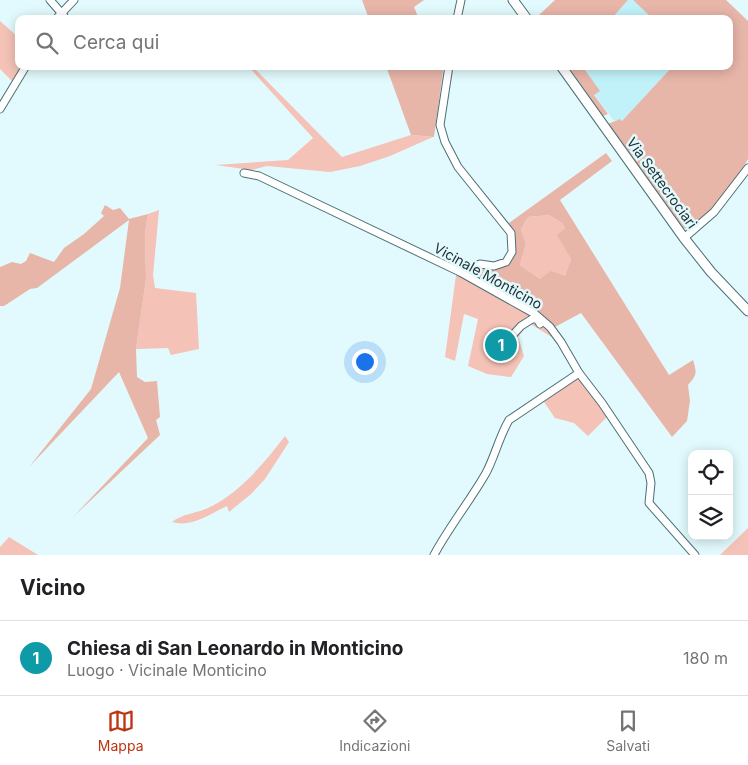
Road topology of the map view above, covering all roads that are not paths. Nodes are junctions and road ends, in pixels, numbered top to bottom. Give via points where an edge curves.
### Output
1 (50, 0) edge
2 (74, 0) edge
3 (461, 0) edge
4 (513, 0) edge
5 (59, 15) edge
6 (61, 15) edge
7 (458, 15) edge
8 (524, 15) edge
9 (24, 70) edge
10 (448, 70) edge
11 (564, 70) edge
12 (0, 109) edge
13 (748, 168) edge
14 (244, 173) dead end
15 (684, 238) junction
16 (460, 272) junction
17 (748, 311) edge
18 (551, 328) junction
19 (510, 338) dead end
20 (579, 373) junction
21 (434, 555) edge
22 (695, 555) edge

1 - 5 street
2 - 6 street
3 - 7 street
4 - 8 main road
9 - 12 street
10 - 16 street via 440,125 445,142 458,167 511,233 512,252 506,262 494,266 480,264
11 - 15 main road, Via Settecrociari
13 - 15 street via 714,212
14 - 16 street, Vicinale Monticino via 259,176
15 - 17 main road, Via Settecrociari
16 - 18 street, Vicinale Monticino via 535,314
18 - 19 street via 532,319
18 - 20 street, Vicinale Monticino
20 - 21 street via 509,420 486,472
20 - 22 street, Vicinale Monticino via 649,473 649,504

